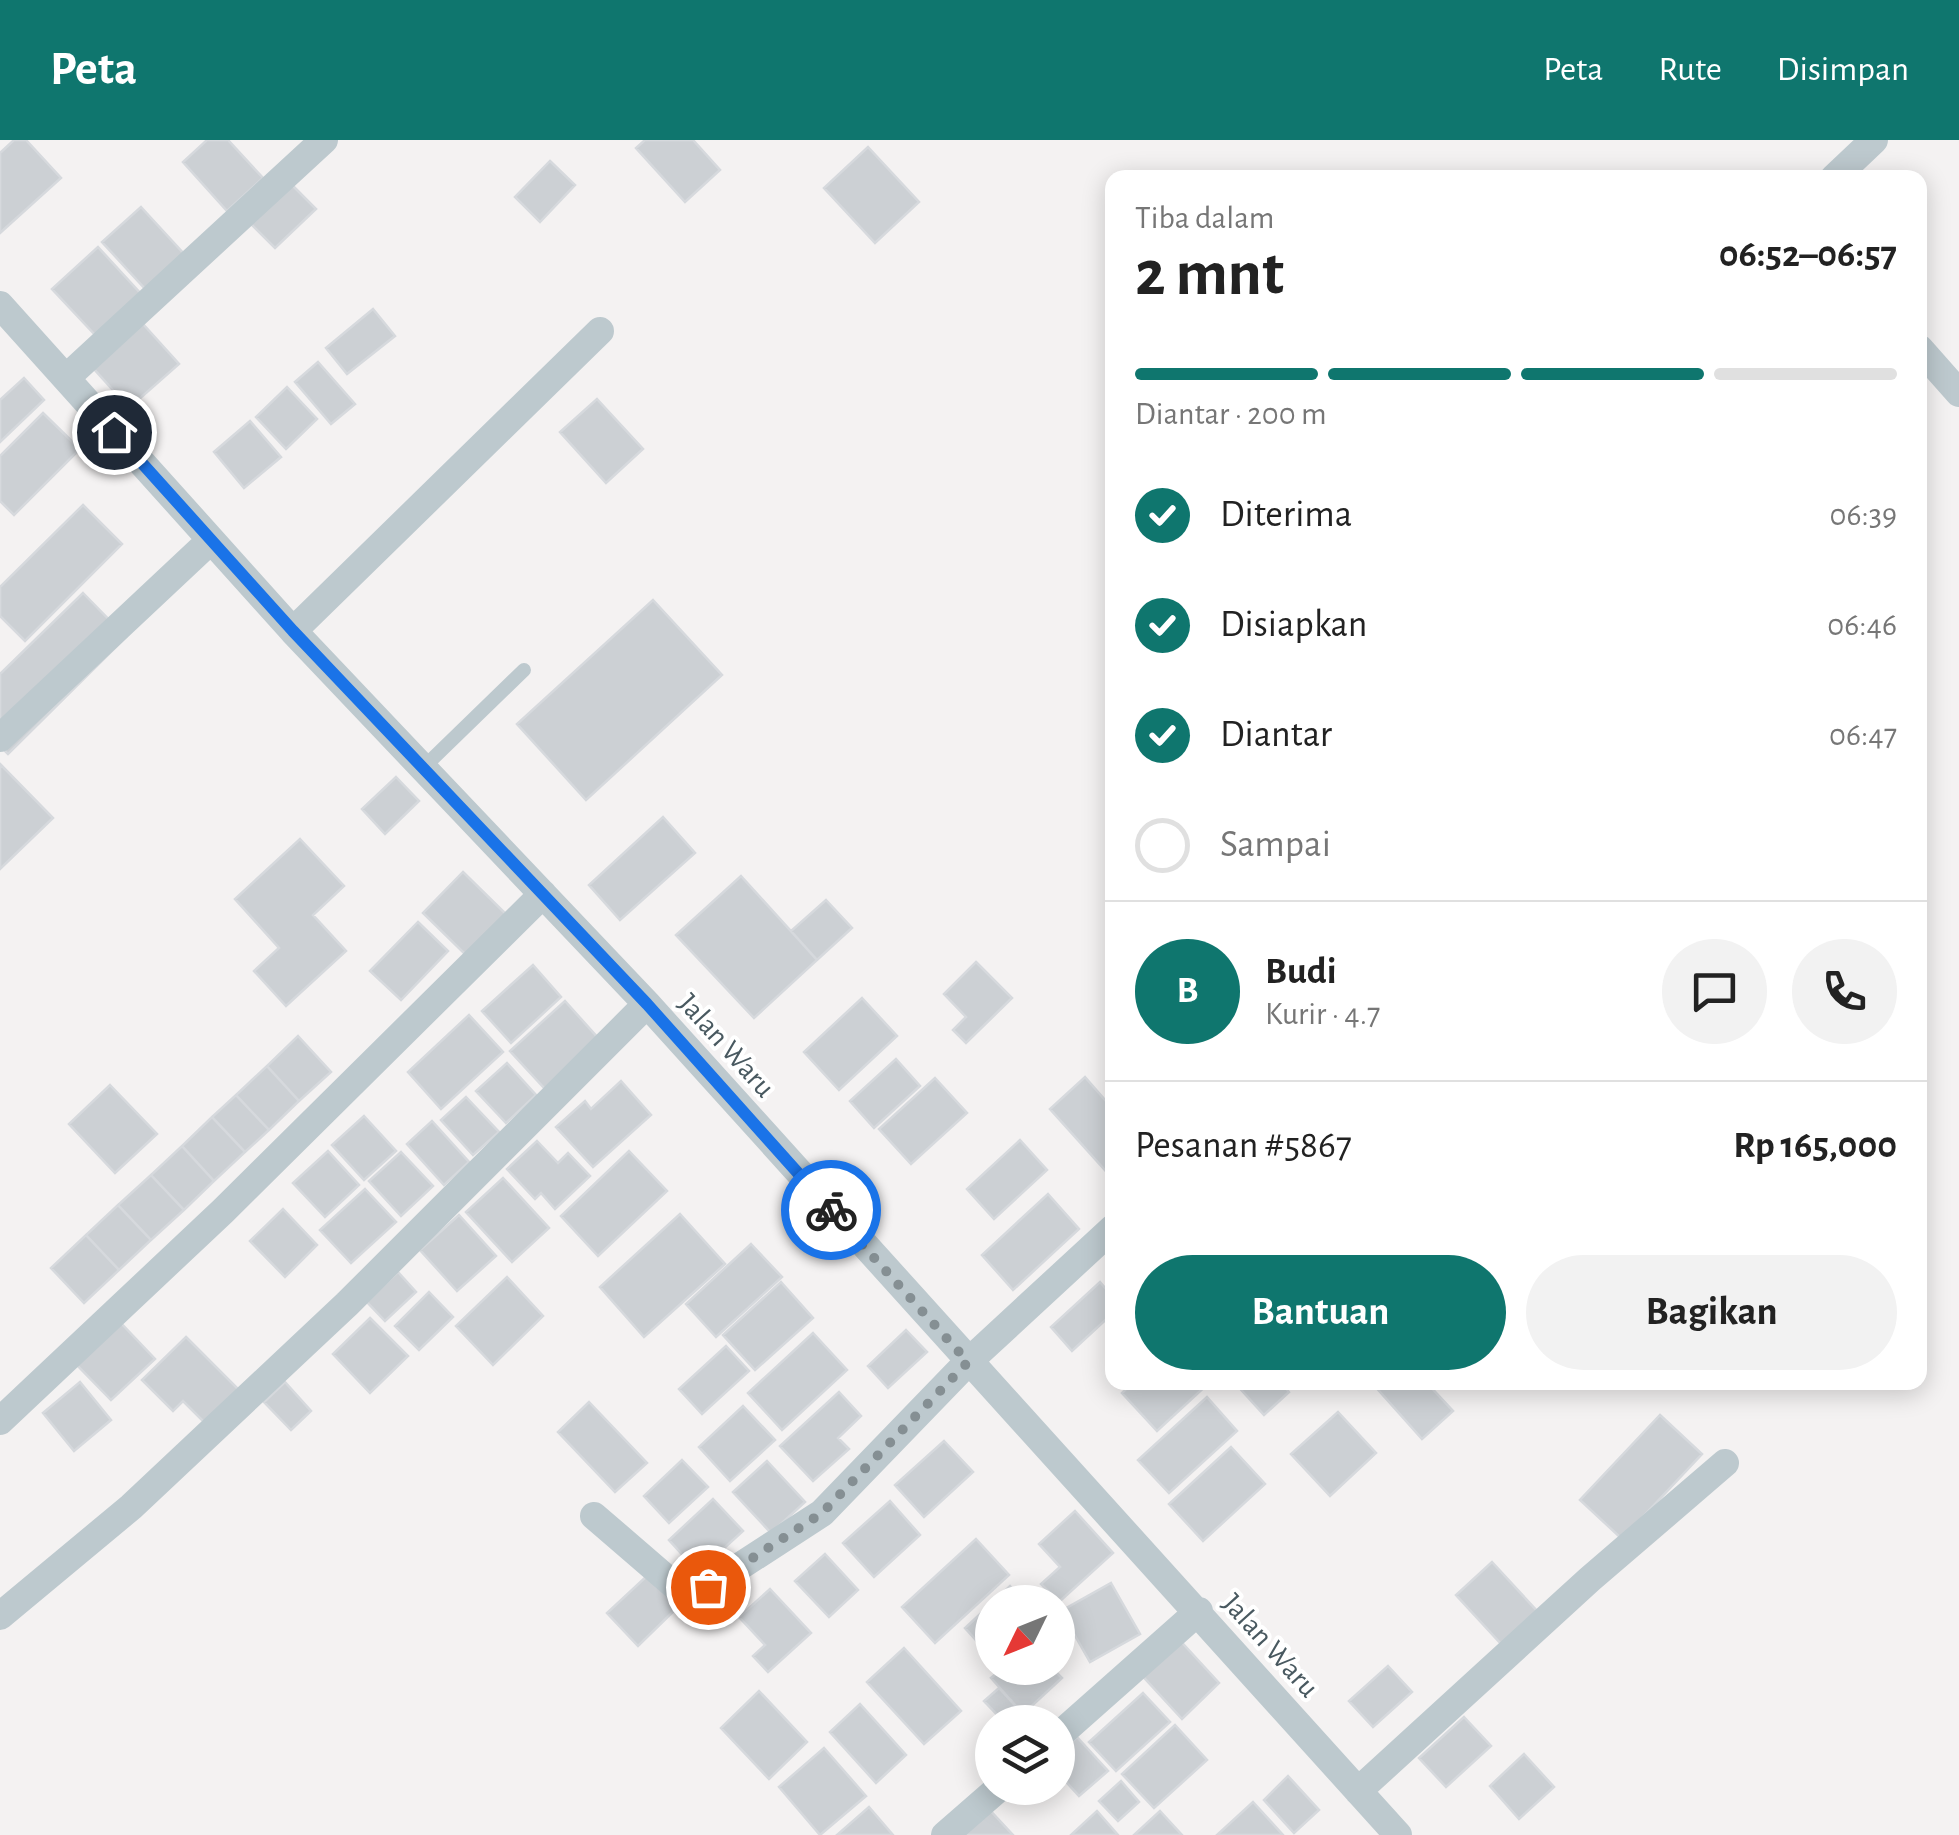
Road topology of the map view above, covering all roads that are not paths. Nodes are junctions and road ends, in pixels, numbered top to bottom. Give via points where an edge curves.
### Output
1 (324, 140) edge
2 (1874, 140) edge
3 (1842, 170) edge
4 (0, 305) edge
5 (600, 331) dead end
6 (1927, 358) edge
7 (66, 378) junction
8 (1959, 393) edge
9 (211, 540) junction
10 (293, 631) junction
11 (524, 670) dead end
12 (0, 738) edge
13 (424, 768) junction
14 (543, 894) junction
15 (647, 1004) junction
16 (1105, 1235) edge
17 (968, 1362) junction
18 (0, 1420) edge
19 (1725, 1464) dead end
20 (594, 1516) dead end
21 (1198, 1612) junction
22 (0, 1616) edge
23 (1075, 1721) edge
24 (1358, 1792) junction
25 (979, 1805) edge
26 (945, 1835) edge
27 (1398, 1835) edge

1 - 7 street
2 - 3 street
4 - 7 street, Jalan Waru
5 - 10 street
6 - 8 street
7 - 9 street, Jalan Waru
9 - 10 street, Jalan Waru
9 - 12 street
10 - 13 street, Jalan Waru
11 - 13 lane
13 - 14 street, Jalan Waru
14 - 15 street, Jalan Waru
14 - 18 street
15 - 17 street, Jalan Waru
15 - 22 street via 304,1344 131,1506
16 - 17 street
17 - 20 street via 822,1513 708,1587 680,1591
17 - 21 street, Jalan Waru
19 - 24 street
21 - 23 street
21 - 24 street, Jalan Waru
24 - 27 street, Jalan Waru
25 - 26 street

